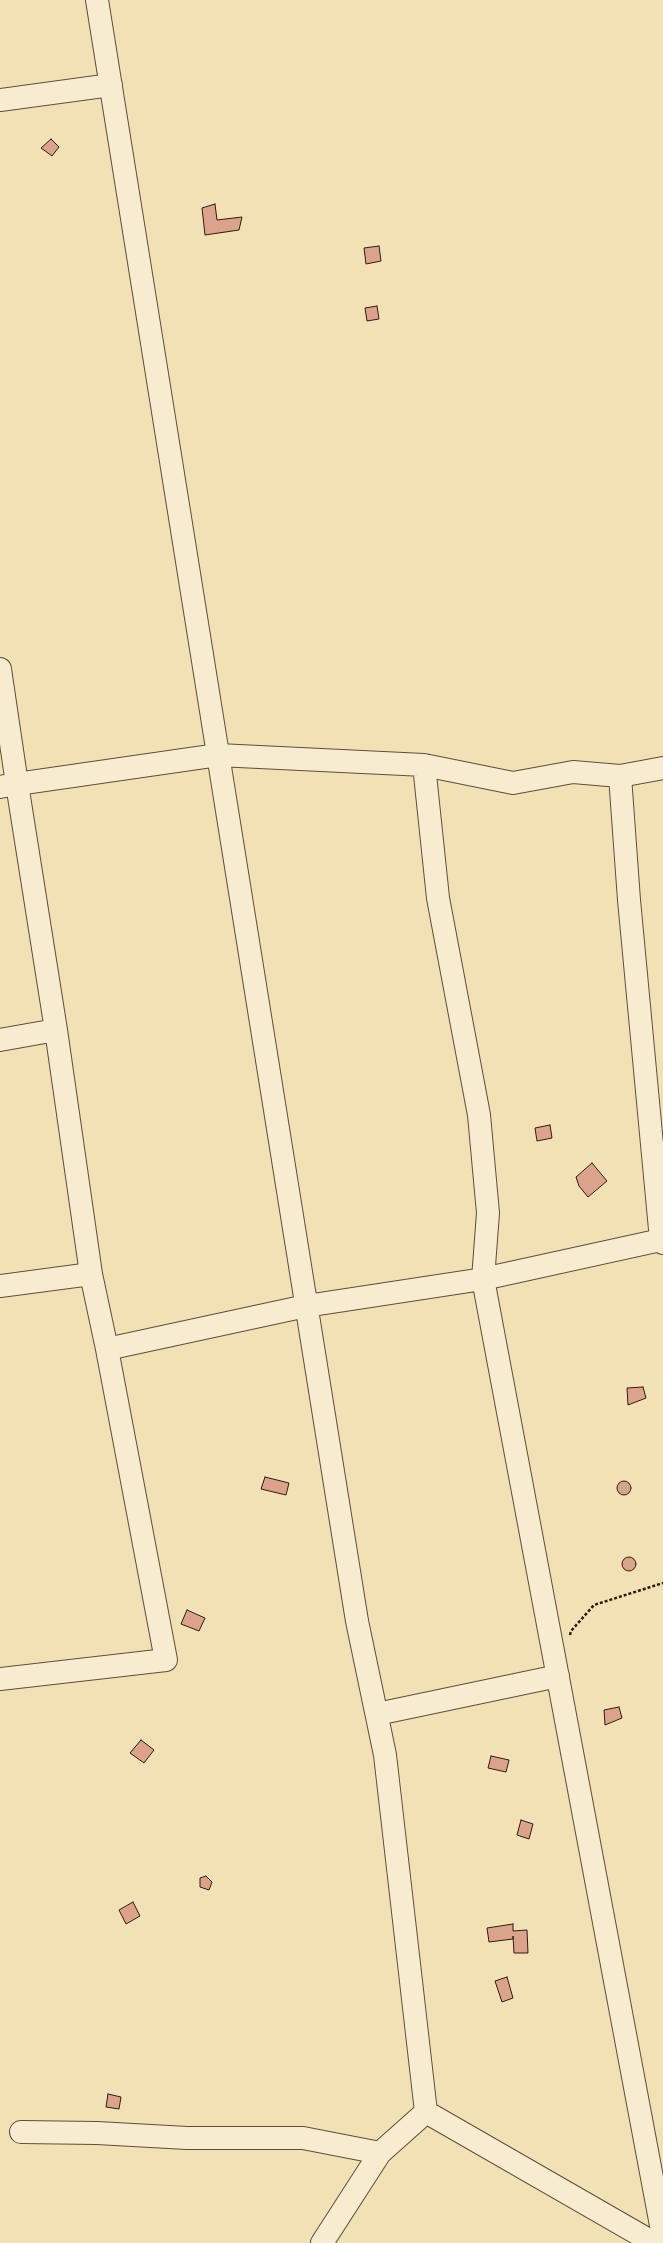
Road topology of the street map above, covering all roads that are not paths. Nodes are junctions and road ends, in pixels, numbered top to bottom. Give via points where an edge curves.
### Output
1 (97, 0) edge
2 (111, 85) junction
3 (0, 100) edge
4 (0, 669) edge
5 (218, 755) junction
6 (424, 765) junction
7 (663, 768) edge
8 (620, 776) junction
9 (8, 786) edge
10 (56, 1030) junction
11 (0, 1040) edge
12 (662, 1241) edge
13 (91, 1274) junction
14 (483, 1279) junction
15 (0, 1286) edge
16 (306, 1306) junction
17 (107, 1349) junction
18 (558, 1676) junction
19 (0, 1679) edge
20 (377, 1714) junction
21 (426, 2112) junction
22 (21, 2132) dead end
23 (380, 2153) junction
24 (663, 2236) edge
25 (322, 2243) edge
26 (654, 2243) edge

1 - 2 street
2 - 3 street
2 - 5 street
4 - 9 street
5 - 6 street
5 - 9 street
5 - 16 street
6 - 8 street via 514,783 573,772
6 - 14 street via 438,898 479,1115 488,1213
7 - 8 street
8 - 12 street via 629,900
9 - 10 street
10 - 11 street
10 - 13 street
12 - 14 street
13 - 15 street
13 - 17 street
14 - 16 street
14 - 18 street
16 - 17 street
16 - 20 street via 357,1621
17 - 19 street via 166,1660
18 - 20 street
18 - 24 street
20 - 21 street via 385,1755
21 - 23 street
21 - 26 street
22 - 23 street via 187,2138 303,2138
23 - 25 street

